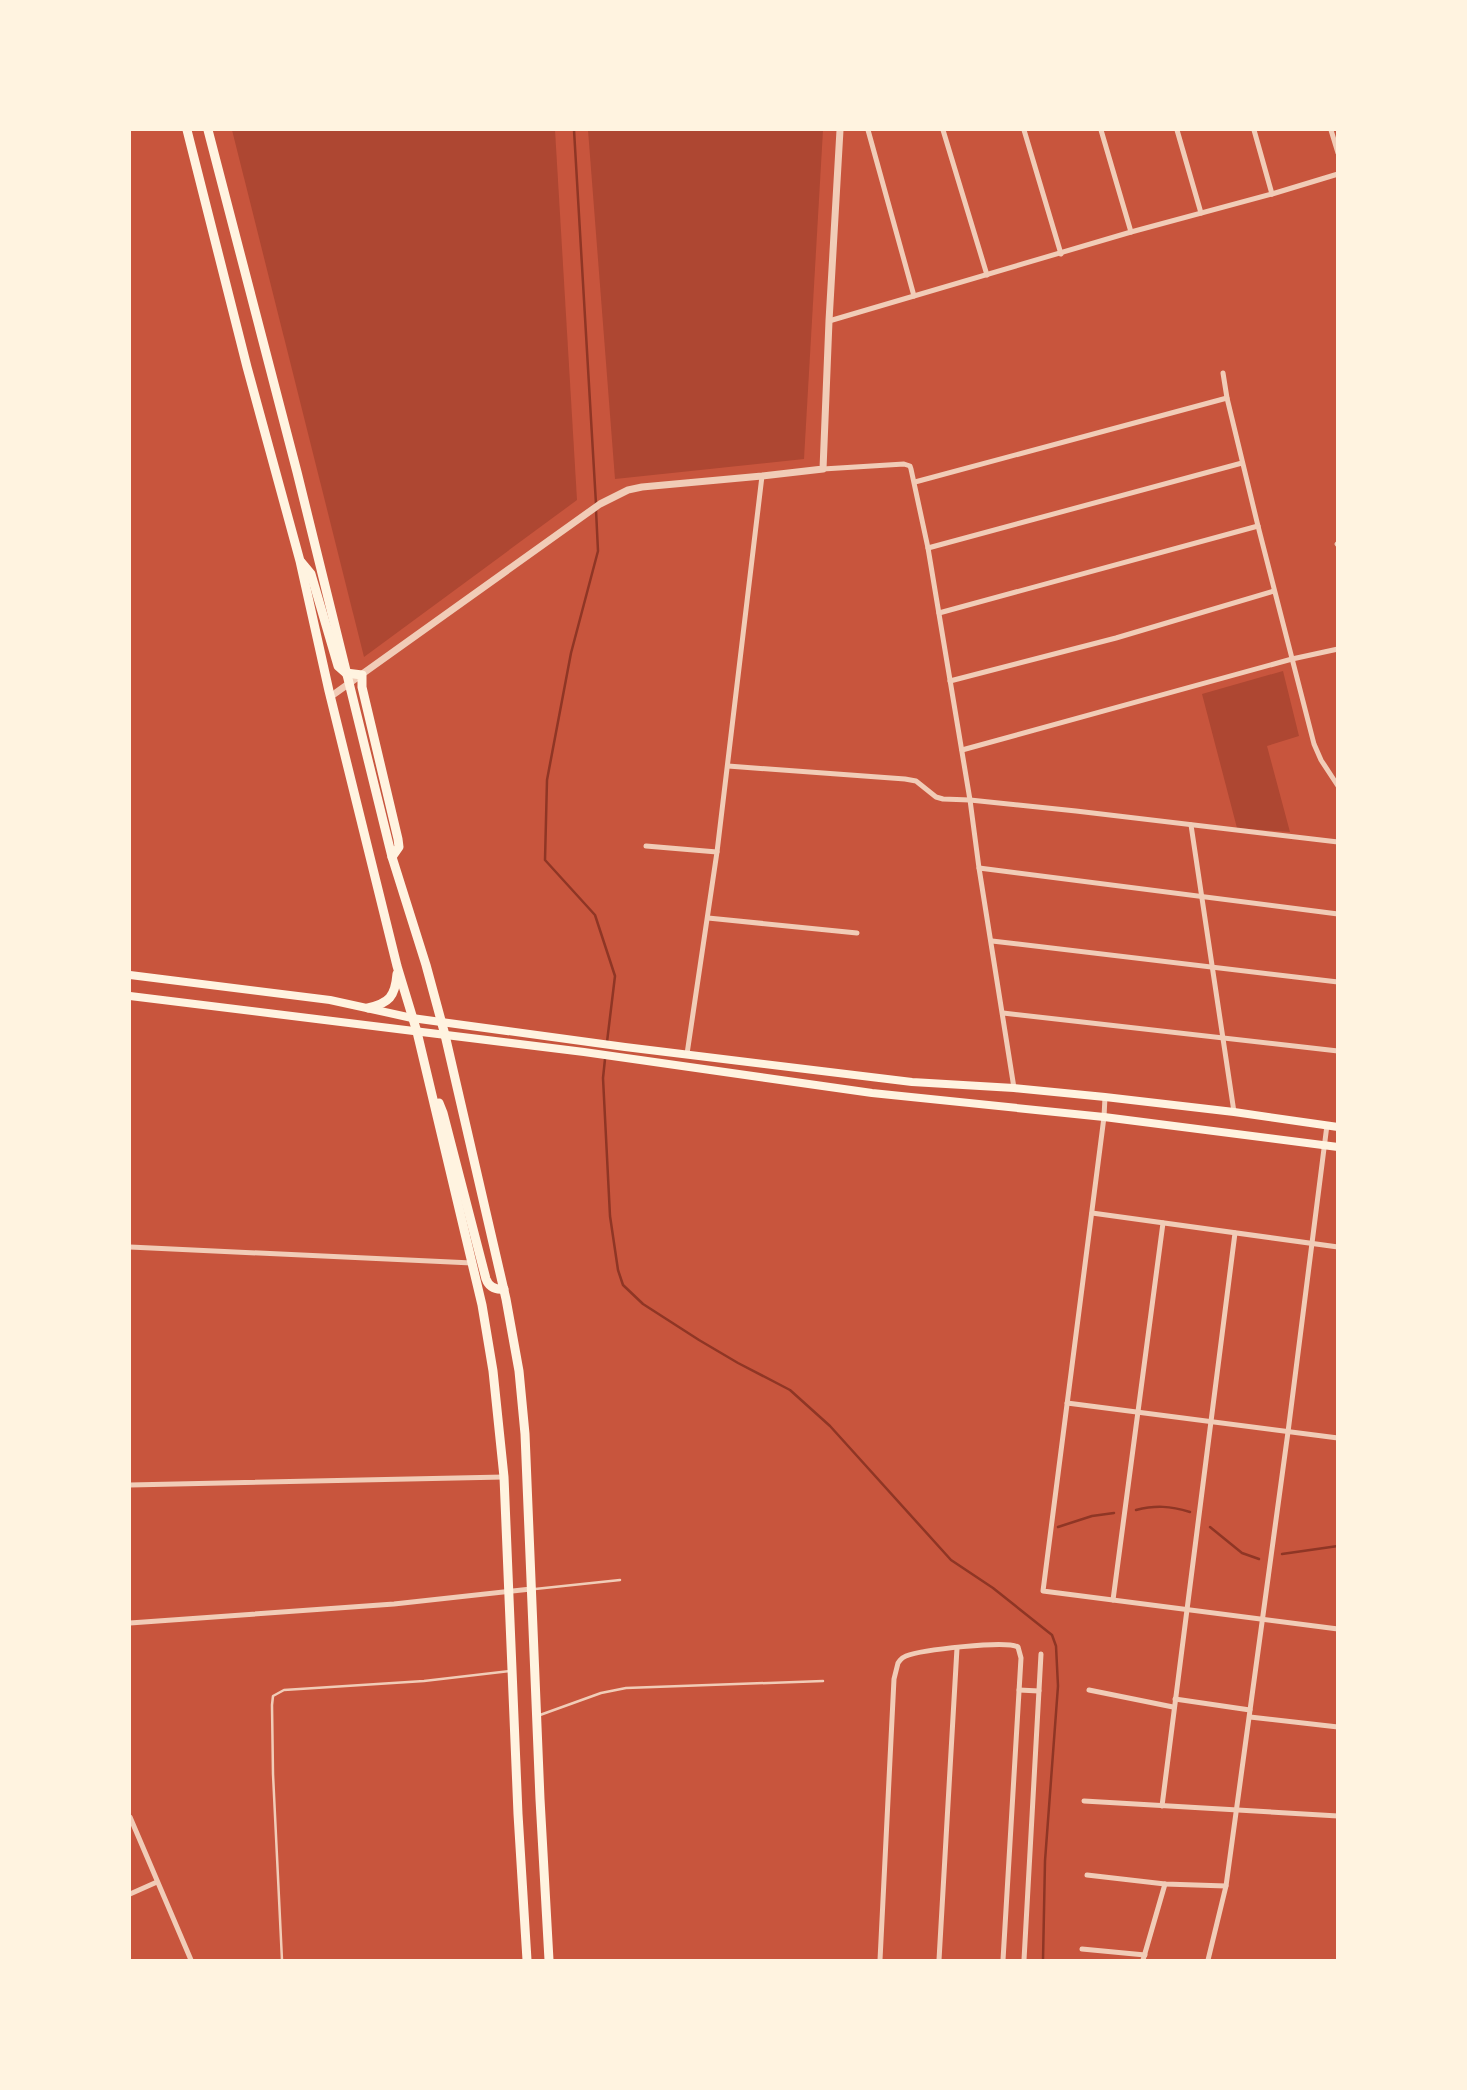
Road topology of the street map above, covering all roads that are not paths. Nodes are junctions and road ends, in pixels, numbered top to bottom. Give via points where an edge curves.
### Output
1 (187, 130) edge
2 (208, 130) edge
3 (840, 130) edge
4 (868, 130) edge
5 (943, 130) edge
6 (1024, 130) edge
7 (1101, 130) edge
8 (1177, 130) edge
9 (1254, 130) edge
10 (1331, 130) edge
11 (1338, 153) edge
12 (1338, 174) edge
13 (1272, 194) junction
14 (1201, 213) junction
15 (1131, 232) junction
16 (1061, 254) junction
17 (987, 275) junction
18 (914, 296) junction
19 (829, 321) junction
20 (1223, 373) dead end
21 (1227, 398) junction
22 (1242, 463) junction
23 (823, 469) junction
24 (762, 477) junction
25 (915, 482) junction
26 (1258, 526) junction
27 (928, 548) junction
28 (300, 561) junction
29 (1274, 591) junction
30 (939, 614) junction
31 (1338, 649) edge
32 (1292, 659) junction
33 (346, 673) junction
34 (362, 675) junction
35 (950, 681) junction
36 (349, 684) junction
37 (330, 697) junction
38 (962, 750) junction
39 (728, 766) junction
40 (1338, 786) edge
41 (971, 800) junction
42 (1191, 825) junction
43 (1338, 842) edge
44 (646, 846) dead end
45 (717, 852) junction
46 (393, 857) junction
47 (979, 868) junction
48 (1203, 897) junction
49 (1338, 914) edge
50 (708, 918) junction
51 (857, 933) dead end
52 (992, 941) junction
53 (397, 966) junction
54 (1212, 968) junction
55 (130, 975) edge
56 (1338, 982) edge
57 (130, 996) edge
58 (368, 1008) junction
59 (1003, 1013) junction
60 (412, 1018) junction
61 (441, 1022) junction
62 (417, 1032) junction
63 (445, 1035) junction
64 (1222, 1037) junction
65 (1338, 1051) edge
66 (687, 1054) junction
67 (1014, 1088) junction
68 (431, 1089) junction
69 (1105, 1097) junction
70 (1234, 1112) junction
71 (1104, 1117) junction
72 (1327, 1125) junction
73 (1338, 1127) edge
74 (1326, 1146) junction
75 (1338, 1147) edge
76 (1092, 1213) junction
77 (1163, 1223) junction
78 (1235, 1233) junction
79 (1312, 1244) junction
80 (130, 1247) edge
81 (1338, 1247) edge
82 (472, 1263) junction
83 (504, 1289) junction
84 (1067, 1403) junction
85 (1138, 1412) junction
86 (1212, 1421) junction
87 (1288, 1432) junction
88 (1338, 1438) edge
89 (504, 1477) junction
90 (130, 1485) edge
91 (620, 1580) dead end
92 (532, 1589) junction
93 (509, 1592) junction
94 (1113, 1600) junction
95 (1188, 1610) junction
96 (1262, 1620) junction
97 (130, 1623) edge
98 (1338, 1629) edge
99 (957, 1648) junction
100 (1041, 1654) dead end
101 (512, 1671) junction
102 (823, 1681) dead end
103 (1089, 1689) dead end
104 (1019, 1690) junction
105 (1038, 1691) junction
106 (1175, 1699) junction
107 (1173, 1707) junction
108 (1250, 1713) junction
109 (537, 1716) junction
110 (1338, 1727) edge
111 (1084, 1801) dead end
112 (1162, 1806) junction
113 (1236, 1810) junction
114 (1338, 1816) edge
115 (130, 1817) edge
116 (1087, 1875) dead end
117 (157, 1882) junction
118 (1165, 1884) junction
119 (1226, 1886) junction
120 (130, 1894) edge
121 (1082, 1949) dead end
122 (1144, 1958) edge
123 (191, 1961) edge
124 (282, 1961) edge
125 (527, 1961) edge
126 (550, 1961) edge
127 (880, 1961) edge
128 (939, 1961) edge
129 (1003, 1961) edge
130 (1024, 1961) edge
131 (1208, 1961) edge

1 - 28 main road
2 - 33 main road
3 - 19 street
4 - 18 street
5 - 17 street
6 - 16 street
7 - 15 street
8 - 14 street
9 - 13 street
10 - 11 street
12 - 13 street
13 - 14 street
14 - 15 street
15 - 16 street
16 - 17 street
17 - 18 street
18 - 19 street
19 - 23 street
20 - 21 street
21 - 22 street
21 - 25 street
22 - 26 street
22 - 27 street
23 - 24 street
23 - 25 street via 907,464
24 - 34 street via 642,486 618,494
24 - 39 street
25 - 27 street
26 - 29 street
26 - 30 street
27 - 30 street
28 - 33 main road via 311,574 335,660
28 - 37 main road
29 - 32 street
29 - 35 street
30 - 35 street
31 - 32 street
32 - 38 street
32 - 40 street via 1314,744
33 - 34 main road
33 - 36 main road
34 - 36 street
34 - 46 main road via 398,839
35 - 38 street
36 - 37 street
36 - 46 main road
37 - 53 main road
38 - 41 street
39 - 41 street via 905,779 916,781 936,797
39 - 45 street
41 - 42 street
41 - 47 street
42 - 43 street
42 - 48 street
44 - 45 street
45 - 50 street
46 - 61 main road
47 - 48 street
47 - 52 street
48 - 49 street
48 - 54 street
50 - 51 street
50 - 66 street
52 - 54 street
52 - 59 street
53 - 58 main road via 391,997
53 - 60 main road
54 - 56 street
54 - 64 street
55 - 58 main road
57 - 62 main road
58 - 60 main road
59 - 64 street
59 - 67 street
60 - 61 main road
60 - 62 main road
61 - 63 main road
61 - 66 main road
62 - 63 main road
62 - 68 main road
63 - 71 main road via 873,1093
63 - 83 main road
64 - 65 street
64 - 70 street
66 - 67 main road via 912,1082
67 - 69 main road
68 - 82 main road
68 - 83 main road via 443,1113 486,1279 492,1287
69 - 70 main road
69 - 71 street
70 - 72 main road
71 - 74 main road
71 - 76 street
72 - 73 main road
72 - 74 street
74 - 75 main road
74 - 79 street
76 - 77 street
76 - 84 street
77 - 78 street
77 - 85 street
78 - 79 street
78 - 86 street
79 - 81 street
79 - 87 street
80 - 82 street
82 - 89 main road via 493,1371
83 - 92 main road via 520,1371
84 - 85 street
84 - 94 street via 1043,1591
85 - 86 street
85 - 94 street
86 - 87 street
86 - 95 street
87 - 88 street
87 - 96 street
89 - 90 street
89 - 93 main road
91 - 92 lane
92 - 93 street
92 - 109 main road
93 - 97 street
93 - 101 main road
94 - 95 street
95 - 96 street
95 - 106 street
96 - 98 street
96 - 108 street
99 - 104 street via 1015,1644 1021,1658
99 - 127 street via 909,1654 898,1663 894,1679
99 - 128 street
100 - 105 street
101 - 124 lane via 284,1690 274,1696 272,1774
101 - 125 main road
102 - 109 lane via 626,1688
103 - 107 street
104 - 105 street
104 - 129 street
105 - 130 street
106 - 107 street
106 - 108 street
107 - 112 street
108 - 110 street
108 - 113 street
109 - 126 main road
111 - 112 street
112 - 113 street
113 - 114 street
113 - 119 street
115 - 117 street
116 - 118 street
117 - 120 street
117 - 123 street
118 - 119 street
118 - 122 street
119 - 131 street
121 - 122 street

